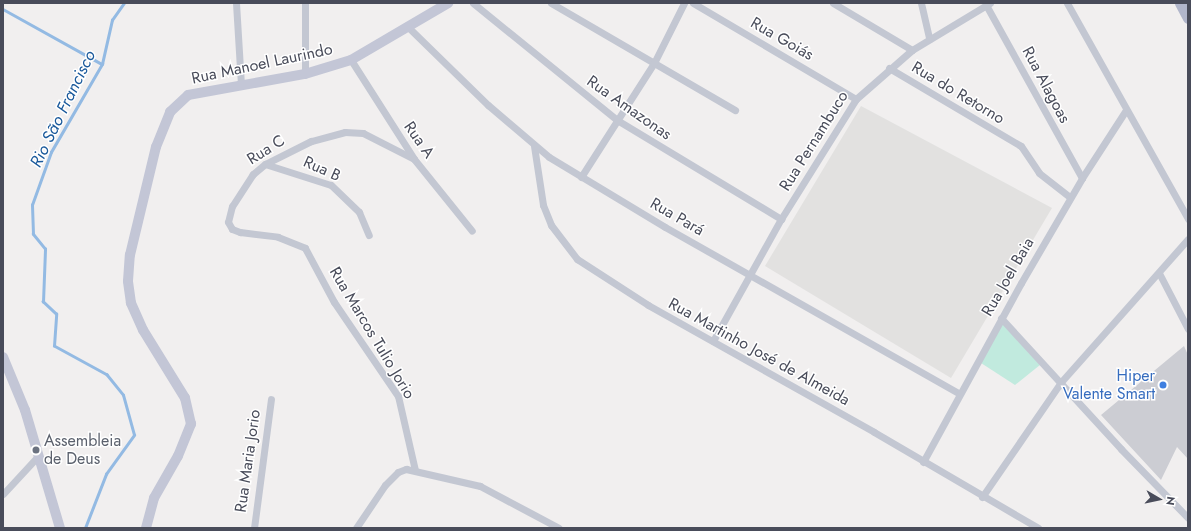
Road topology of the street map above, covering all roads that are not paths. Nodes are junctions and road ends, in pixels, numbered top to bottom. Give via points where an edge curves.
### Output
1 (236, 3) edge
2 (305, 3) edge
3 (448, 3) edge
4 (473, 3) edge
5 (551, 3) edge
6 (684, 3) edge
7 (693, 3) edge
8 (833, 3) edge
9 (921, 3) edge
10 (1067, 3) edge
11 (1180, 3) edge
12 (988, 4) edge
13 (1188, 18) edge
14 (408, 27) junction
15 (929, 39) junction
16 (912, 50) junction
17 (352, 60) junction
18 (654, 63) junction
19 (889, 68) junction
20 (306, 74) junction
21 (241, 84) junction
22 (856, 99) junction
23 (735, 110) dead end
24 (1126, 110) junction
25 (617, 120) junction
26 (534, 146) junction
27 (414, 159) junction
28 (265, 164) junction
29 (581, 177) junction
30 (1082, 178) junction
31 (1070, 197) junction
32 (781, 219) junction
33 (1188, 219) edge
34 (472, 231) dead end
35 (369, 235) dead end
36 (1188, 239) edge
37 (313, 259) joint
38 (750, 273) junction
39 (1159, 274) junction
40 (1001, 318) junction
41 (1188, 329) edge
42 (713, 341) junction
43 (3, 357) edge
44 (1061, 382) junction
45 (959, 394) junction
46 (271, 399) dead end
47 (39, 455) junction
48 (923, 462) junction
49 (415, 470) junction
50 (3, 494) edge
51 (982, 497) junction
52 (1188, 518) edge
53 (60, 528) edge
54 (146, 528) edge
55 (254, 528) edge
56 (356, 528) edge
57 (557, 528) edge
58 (1038, 528) edge

1 - 21 street
2 - 20 street
3 - 14 street, Rua Manoel Laurindo
4 - 25 street, Rua Amazonas
5 - 18 street
6 - 18 street
7 - 22 street, Rua Goiás
8 - 16 street
9 - 15 street
10 - 24 street
11 - 13 main road
12 - 15 street, Rua Pernambuco
12 - 30 street, Rua Alagoas
14 - 17 street, Rua Manoel Laurindo
14 - 26 street, Rua Pará
15 - 16 street, Rua Pernambuco
16 - 19 street, Rua Pernambuco
17 - 20 street, Rua Manoel Laurindo
17 - 27 street, Rua A
18 - 23 street
18 - 25 street
19 - 22 street, Rua Pernambuco
19 - 31 street, Rua do Retorno via 1023,148 1039,173
20 - 21 street, Rua Manoel Laurindo
21 - 54 street, Rua Manoel Laurindo via 188,95 170,112 156,147 130,255 128,281 131,303 143,330 185,398 191,424 178,456 154,498
22 - 32 street, Rua Pernambuco
24 - 30 street, Rua Joel Baia
24 - 33 street
25 - 29 street
25 - 32 street, Rua Amazonas
26 - 29 street, Rua Pará
26 - 42 street, Rua Martinho José de Almeida via 543,206 551,225 577,259 648,305
27 - 28 street, Rua C via 373,137 353,132 311,141
27 - 34 street, Rua A
28 - 35 street, Rua B via 331,185 359,212
28 - 37 street, Rua C via 243,185 228,222 232,229 240,232 293,242 305,248
29 - 38 street, Rua Pará
30 - 31 street, Rua Joel Baia
31 - 40 street, Rua Joel Baia
32 - 38 street, Rua Pernambuco
36 - 39 street
37 - 49 street, Rua Marcos Tulio Jorio via 334,302 398,396 404,412
38 - 42 street, Rua Pernambuco
38 - 45 street, Rua Pará
39 - 41 street
39 - 44 street
40 - 44 street
40 - 45 street, Rua Joel Baia
42 - 48 street, Rua Martinho José de Almeida
43 - 47 street via 25,410
44 - 51 street
44 - 52 street via 1121,450
45 - 48 street, Rua Joel Baia
46 - 55 street, Rua Maria Jorio
47 - 50 street
47 - 53 street
48 - 51 street, Rua Martinho José de Almeida
49 - 56 street via 402,470 385,485
49 - 57 street via 480,486
51 - 58 street, Rua Martinho José de Almeida

